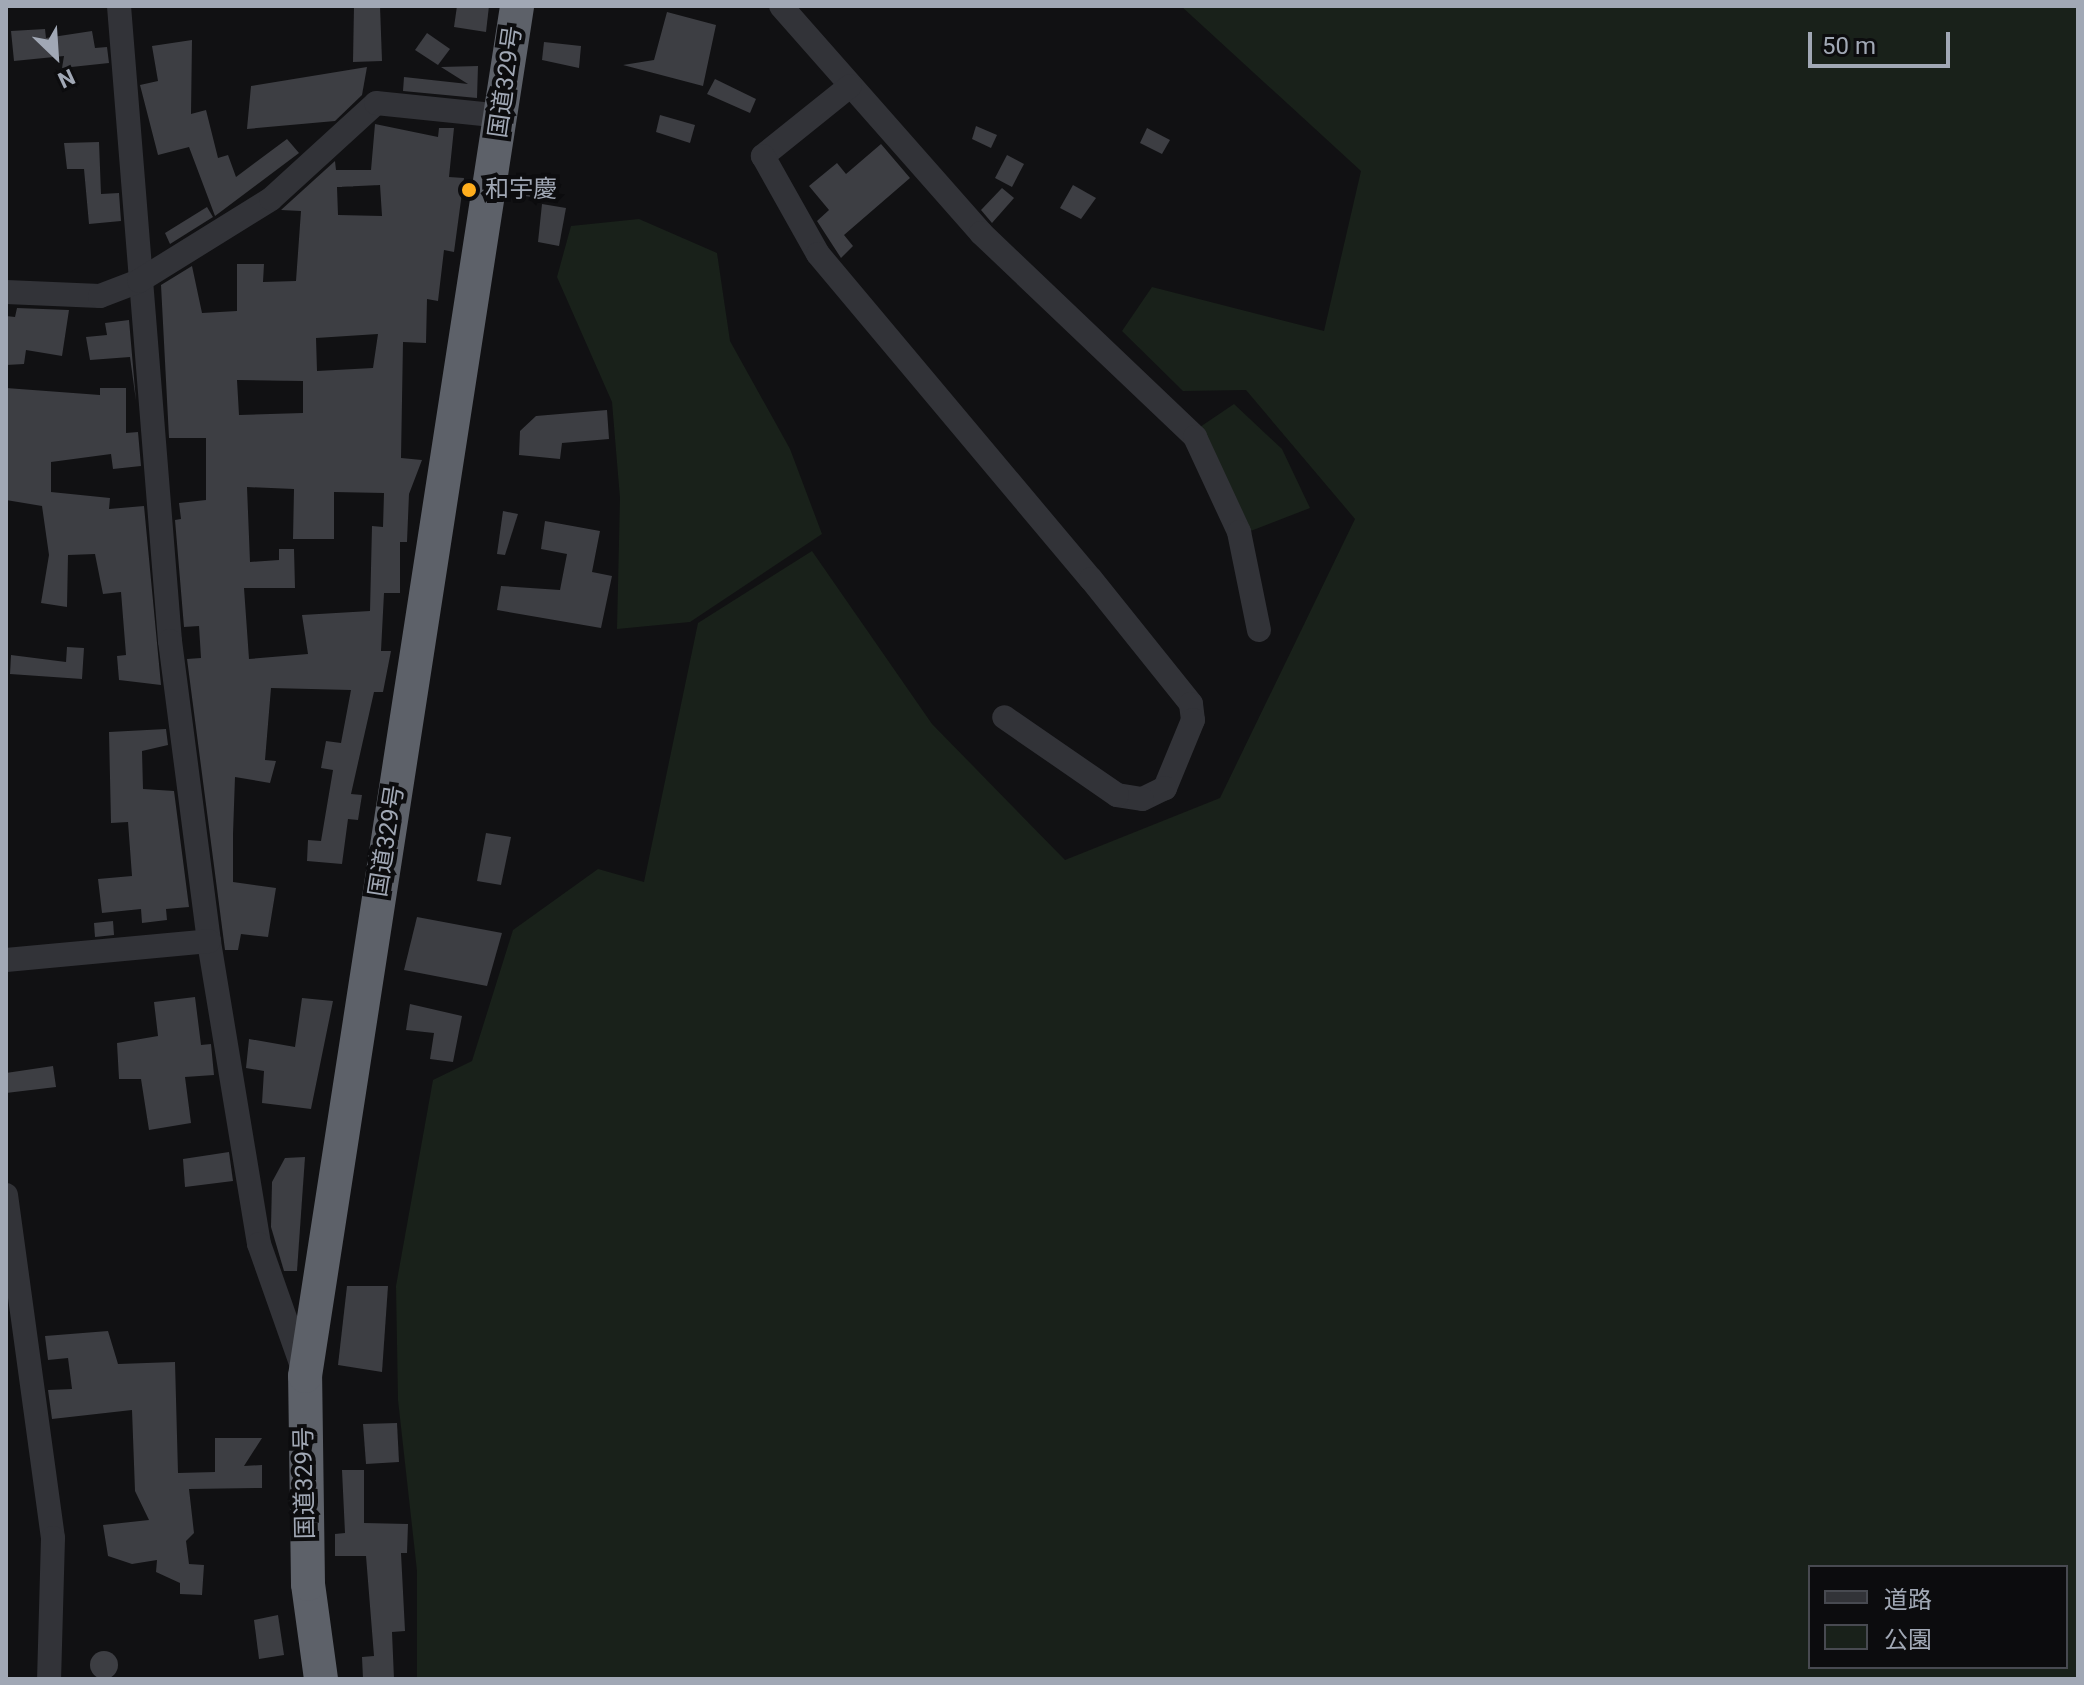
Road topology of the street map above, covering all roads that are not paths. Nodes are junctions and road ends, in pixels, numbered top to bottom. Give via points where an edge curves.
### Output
1 (119, 6) edge
2 (517, 6) edge
3 (781, 6) edge
4 (850, 86) junction
5 (502, 116) junction
6 (139, 281) junction
7 (6, 292) edge
8 (1259, 630) dead end
9 (1004, 717) dead end
10 (210, 948) junction
11 (6, 960) edge
12 (6, 1195) edge
13 (15, 1359) edge
14 (305, 1376) junction
15 (49, 1679) edge
16 (321, 1679) edge

1 - 6 street
2 - 5 highway, 国道329号
3 - 4 street
4 - 8 street via 981,233 1195,437 1239,532
4 - 9 street via 763,156 818,254 1091,579 1191,704 1193,720 1165,788 1142,799 1117,795
5 - 6 street via 376,103 271,199
5 - 14 highway, 国道329号
6 - 7 street via 100,296
6 - 10 street via 170,641
10 - 11 street
10 - 14 street via 259,1244
12 - 13 street
13 - 15 street via 53,1538
14 - 16 highway, 国道329号 via 307,1569

